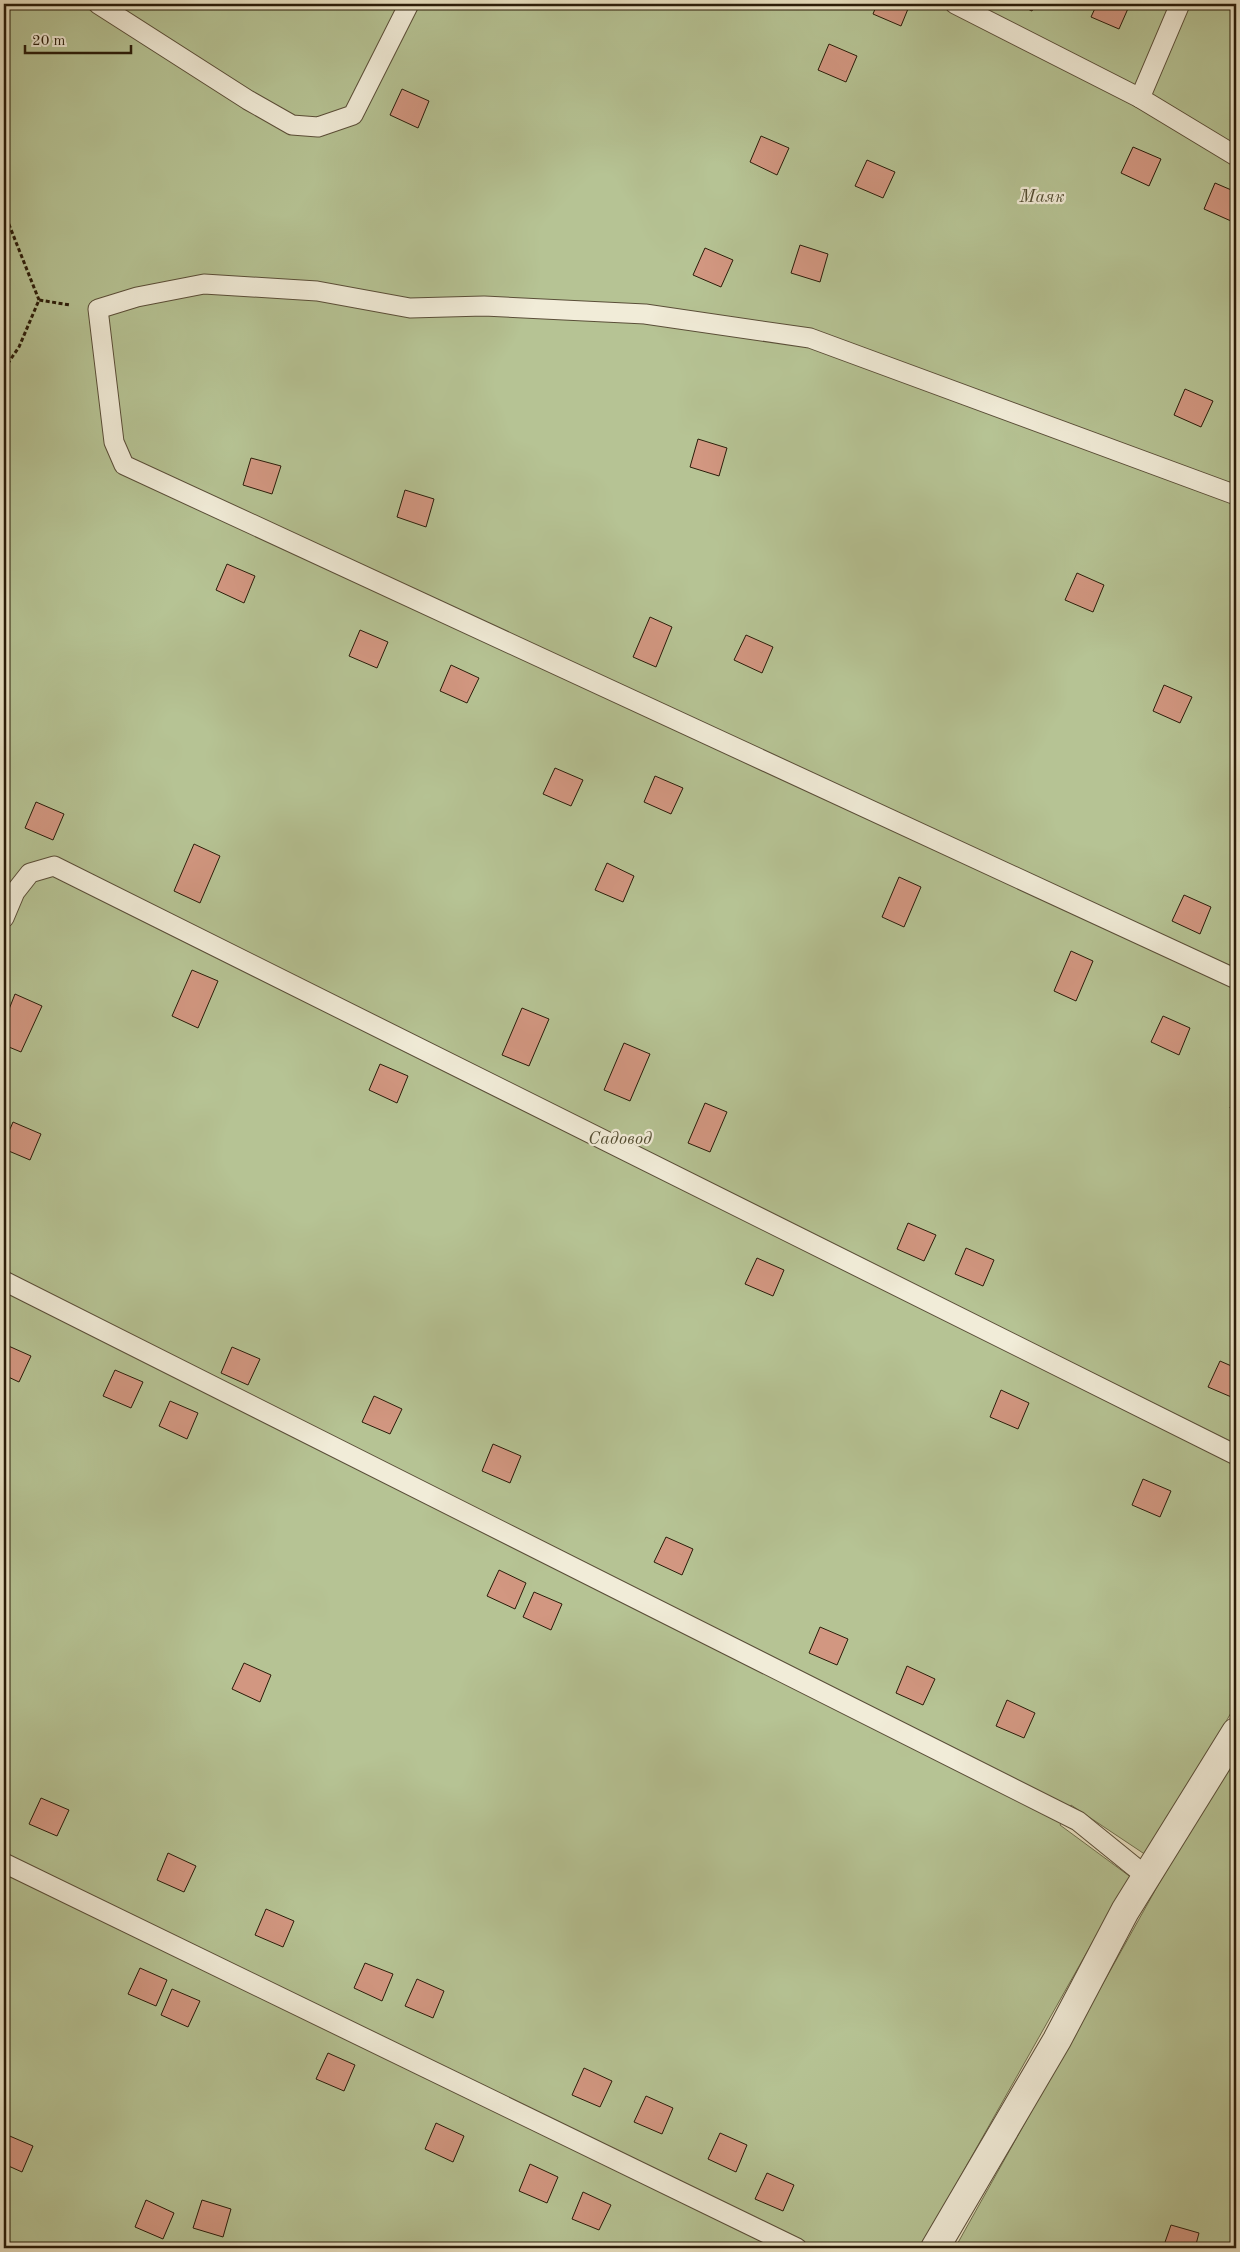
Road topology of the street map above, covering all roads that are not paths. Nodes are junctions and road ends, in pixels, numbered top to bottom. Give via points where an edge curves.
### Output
1 (98, 4) edge
2 (409, 4) edge
3 (955, 4) edge
4 (1180, 4) edge
5 (121, 10) edge
6 (1140, 98) junction
7 (1236, 156) edge
8 (1236, 495) edge
9 (4, 918) edge
10 (1236, 979) edge
11 (4, 1281) edge
12 (1236, 1455) edge
13 (1236, 1732) edge
14 (4, 1863) edge
15 (1147, 1877) junction
16 (797, 2248) edge
17 (935, 2248) edge

1 - 5 lane
2 - 5 lane via 353,115 318,127 292,125 248,100
3 - 6 lane
4 - 6 lane
6 - 7 lane
8 - 10 lane via 810,338 645,314 484,306 410,308 318,291 204,284 137,297 98,309 114,442 124,464
9 - 12 lane via 15,892 30,873 54,866
11 - 15 lane via 1078,1821
13 - 15 street
14 - 16 lane
15 - 17 street via 1058,2040

